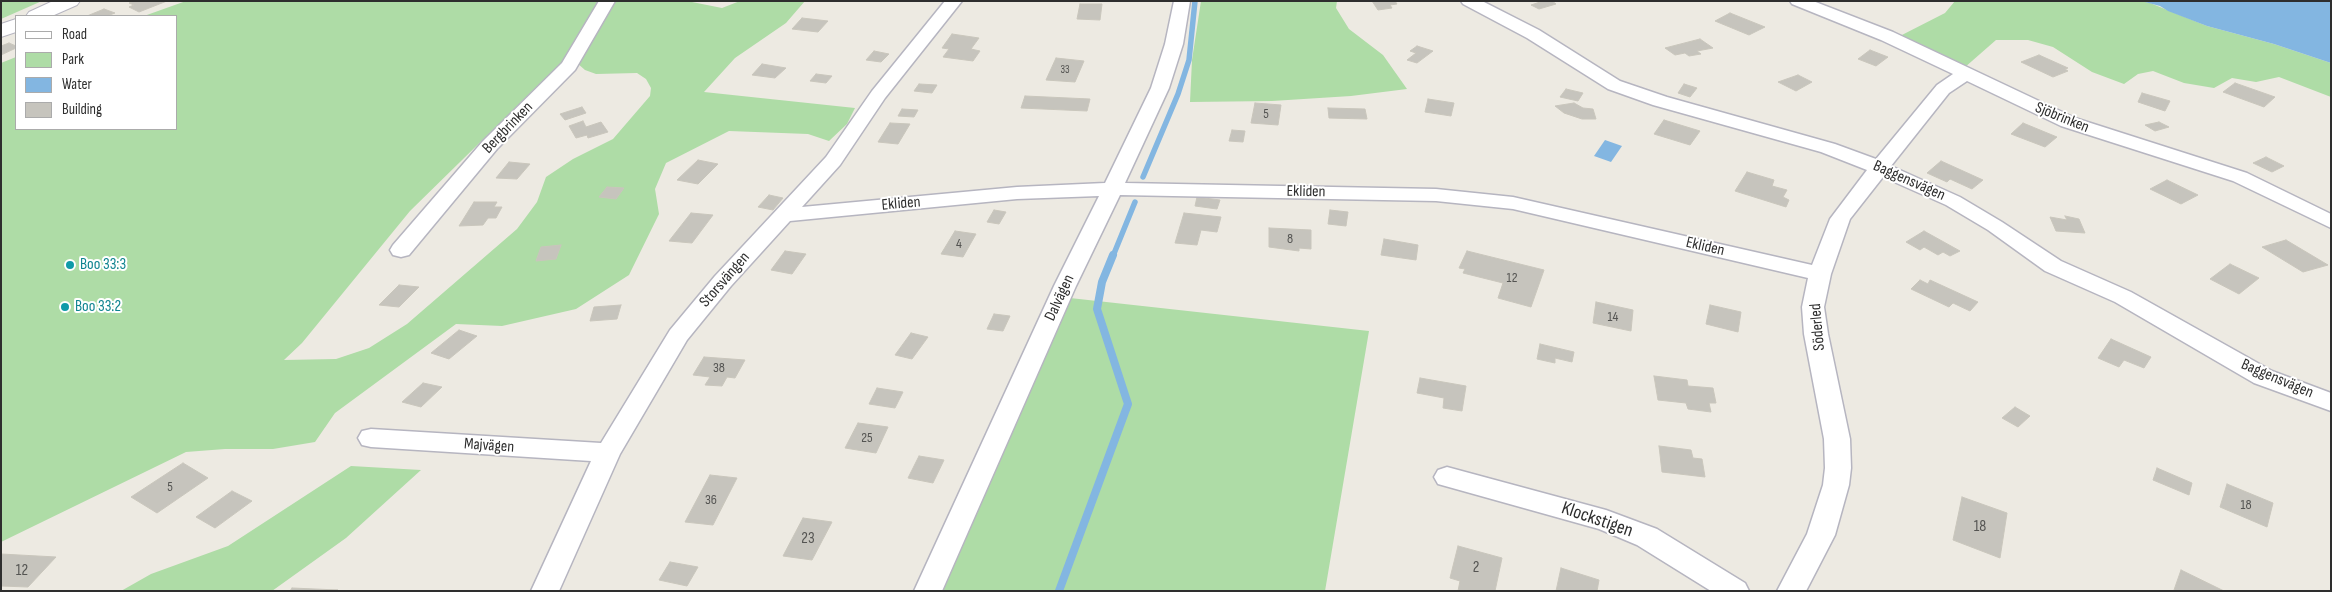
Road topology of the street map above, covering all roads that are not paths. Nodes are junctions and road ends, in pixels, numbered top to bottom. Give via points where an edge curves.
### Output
1 (70, 1) edge
2 (608, 1) edge
3 (954, 1) edge
4 (1182, 1) edge
5 (1469, 1) edge
6 (1798, 1) edge
7 (38, 15) edge
8 (15, 25) edge
9 (1, 31) edge
10 (1966, 74) junction
11 (1878, 167) junction
12 (1113, 189) junction
13 (784, 215) junction
14 (2331, 222) edge
15 (401, 250) dead end
16 (1820, 274) junction
17 (2330, 400) edge
18 (371, 438) dead end
19 (608, 454) junction
20 (1447, 478) dead end
21 (545, 591) edge
22 (928, 591) edge
23 (1735, 591) edge
24 (1791, 591) edge

1 - 7 street
2 - 15 street, Bergbrinken via 569,66 490,145
3 - 13 street, Storsvängen via 878,95 833,161
4 - 12 street, Dalvägen via 1174,44 1160,88
5 - 11 street, Baggensvägen via 1533,34 1614,85 1828,148
6 - 10 street, Sjöbrinken via 1887,36
8 - 9 street
10 - 11 street, Söderled via 1943,89 1909,134
10 - 14 street, Sjöbrinken via 2068,122 2240,177
11 - 16 street, Söderled via 1840,219
11 - 17 street, Baggensvägen via 1953,201 2053,266 2138,305 2257,373
12 - 13 street, Ekliden via 1017,193
12 - 16 street, Ekliden via 1372,193 1490,200 1569,215
12 - 22 street, Dalvägen via 1065,286
13 - 19 street, Storsvängen via 678,335
16 - 24 street, Söderled via 1813,307 1837,439 1838,468 1821,535
18 - 19 street, Majvägen
19 - 21 street, Storsvängen
20 - 23 street, Klockstigen via 1606,520 1647,537

